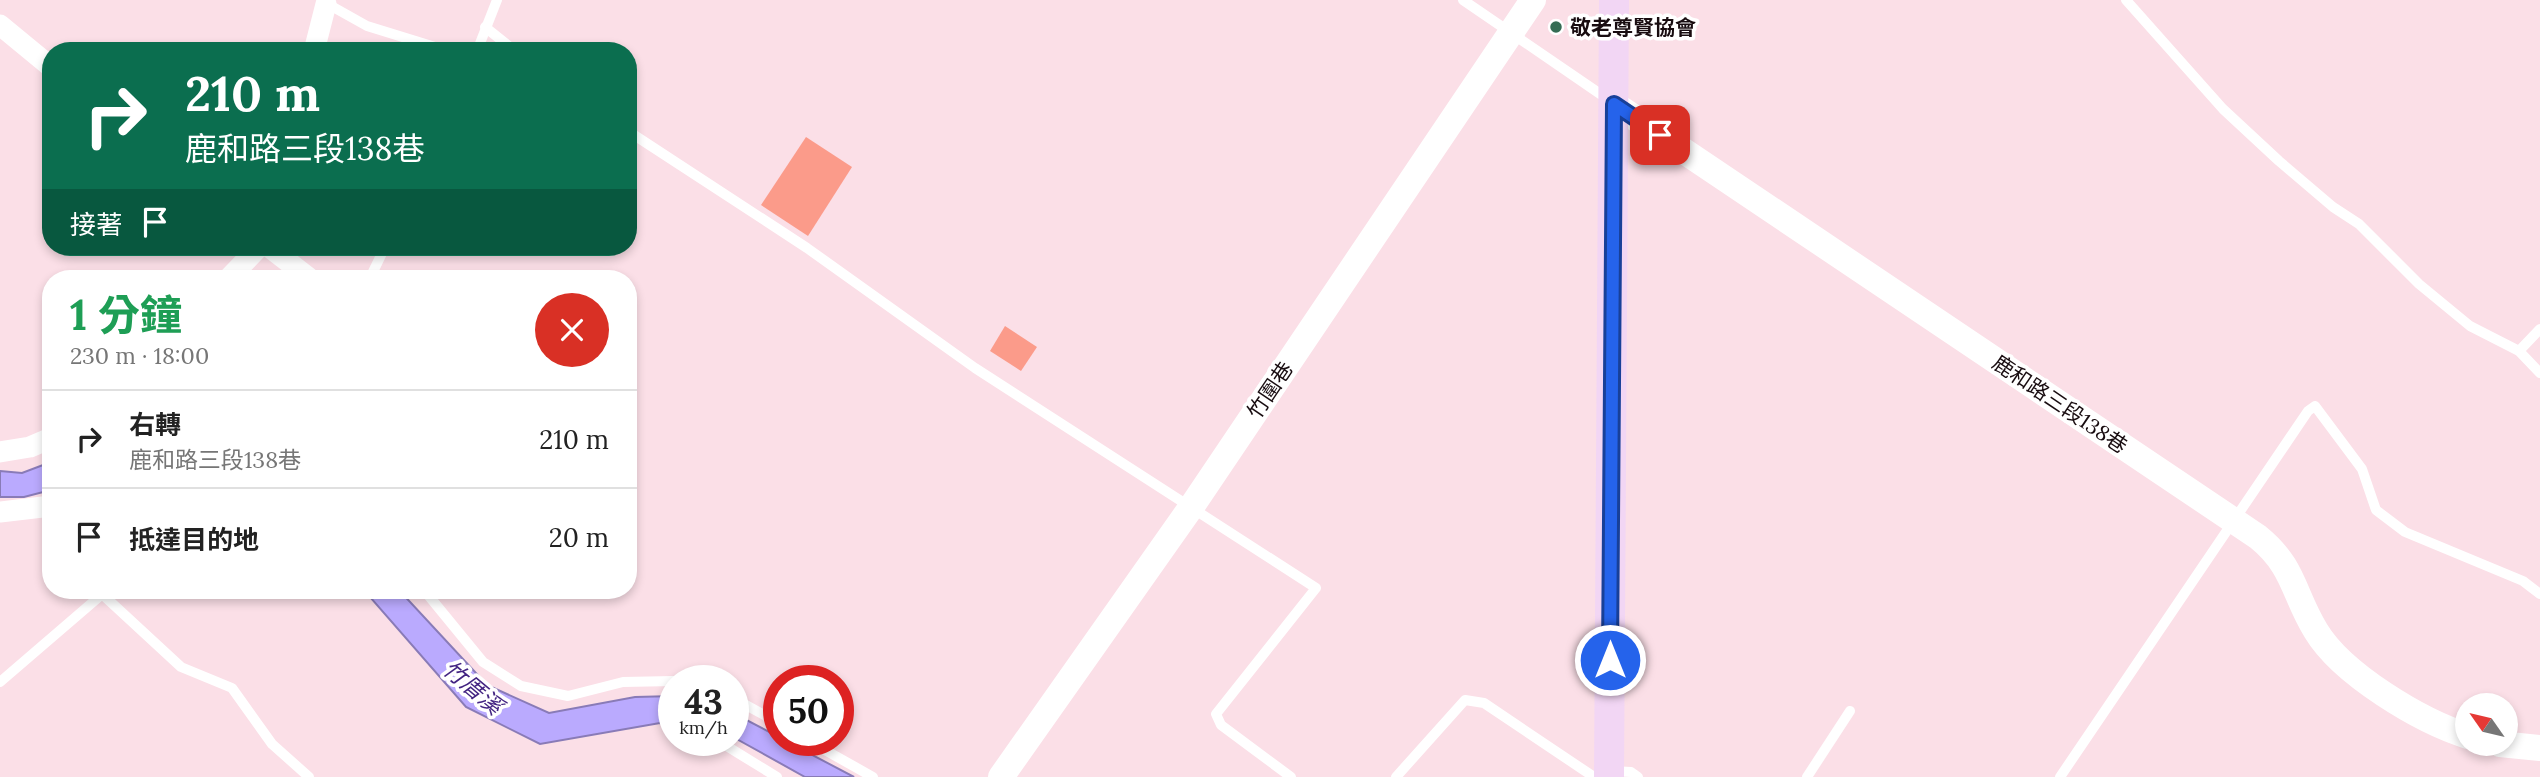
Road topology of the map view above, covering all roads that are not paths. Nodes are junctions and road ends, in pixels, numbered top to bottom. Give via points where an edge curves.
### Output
1 (497, 0) edge
2 (1463, 0) edge
3 (1533, 0) edge
4 (1614, 0) edge
5 (2126, 0) edge
6 (324, 2) edge
7 (0, 25) edge
8 (485, 27) junction
9 (1512, 31) junction
10 (316, 42) edge
11 (419, 42) edge
12 (480, 42) edge
13 (503, 42) edge
14 (42, 60) edge
15 (1614, 104) junction
16 (637, 137) edge
17 (250, 256) edge
18 (281, 256) edge
19 (237, 270) edge
20 (299, 270) edge
21 (2540, 329) edge
22 (2519, 351) junction
23 (2540, 373) edge
24 (42, 442) edge
25 (0, 452) edge
26 (1192, 506) junction
27 (42, 507) edge
28 (0, 512) edge
29 (2233, 520) junction
30 (2540, 594) edge
31 (97, 599) edge
32 (112, 599) edge
33 (431, 599) edge
34 (658, 681) edge
35 (0, 682) edge
36 (1850, 711) dead end
37 (2455, 732) edge
38 (2518, 746) edge
39 (2540, 748) edge
40 (743, 756) edge
41 (836, 756) edge
42 (1613, 776) edge
43 (309, 777) edge
44 (777, 777) edge
45 (873, 777) edge
46 (1001, 777) edge
47 (1291, 777) edge
48 (1396, 777) edge
49 (1807, 777) edge
50 (2060, 777) edge

1 - 8 lane
2 - 9 lane
3 - 9 street, 竹圍巷
4 - 15 main road
5 - 22 lane via 2223,109 2279,161 2360,224 2470,327
6 - 10 street
6 - 11 lane via 367,26
7 - 14 street
8 - 12 lane
8 - 13 lane
9 - 15 lane
9 - 26 street, 竹圍巷
15 - 29 street, 鹿和路三段138巷
15 - 42 main road
16 - 26 lane via 807,248 975,368
17 - 19 street
18 - 20 street
21 - 22 lane
22 - 23 lane
24 - 25 street
26 - 46 street, 竹圍巷
26 - 47 lane via 1316,588 1216,714 1221,725
27 - 28 street
29 - 30 lane via 2315,406 2362,468 2376,510 2387,521 2523,582
29 - 37 street, 鹿和路三段138巷 via 2285,563 2316,632 2351,668 2387,695
29 - 50 lane
31 - 35 lane
32 - 43 lane via 181,667 232,688 272,744
33 - 34 lane via 483,662 521,686 568,696 623,682
36 - 49 lane
38 - 39 street
40 - 44 lane
41 - 45 lane
42 - 48 lane via 1483,703 1465,700

